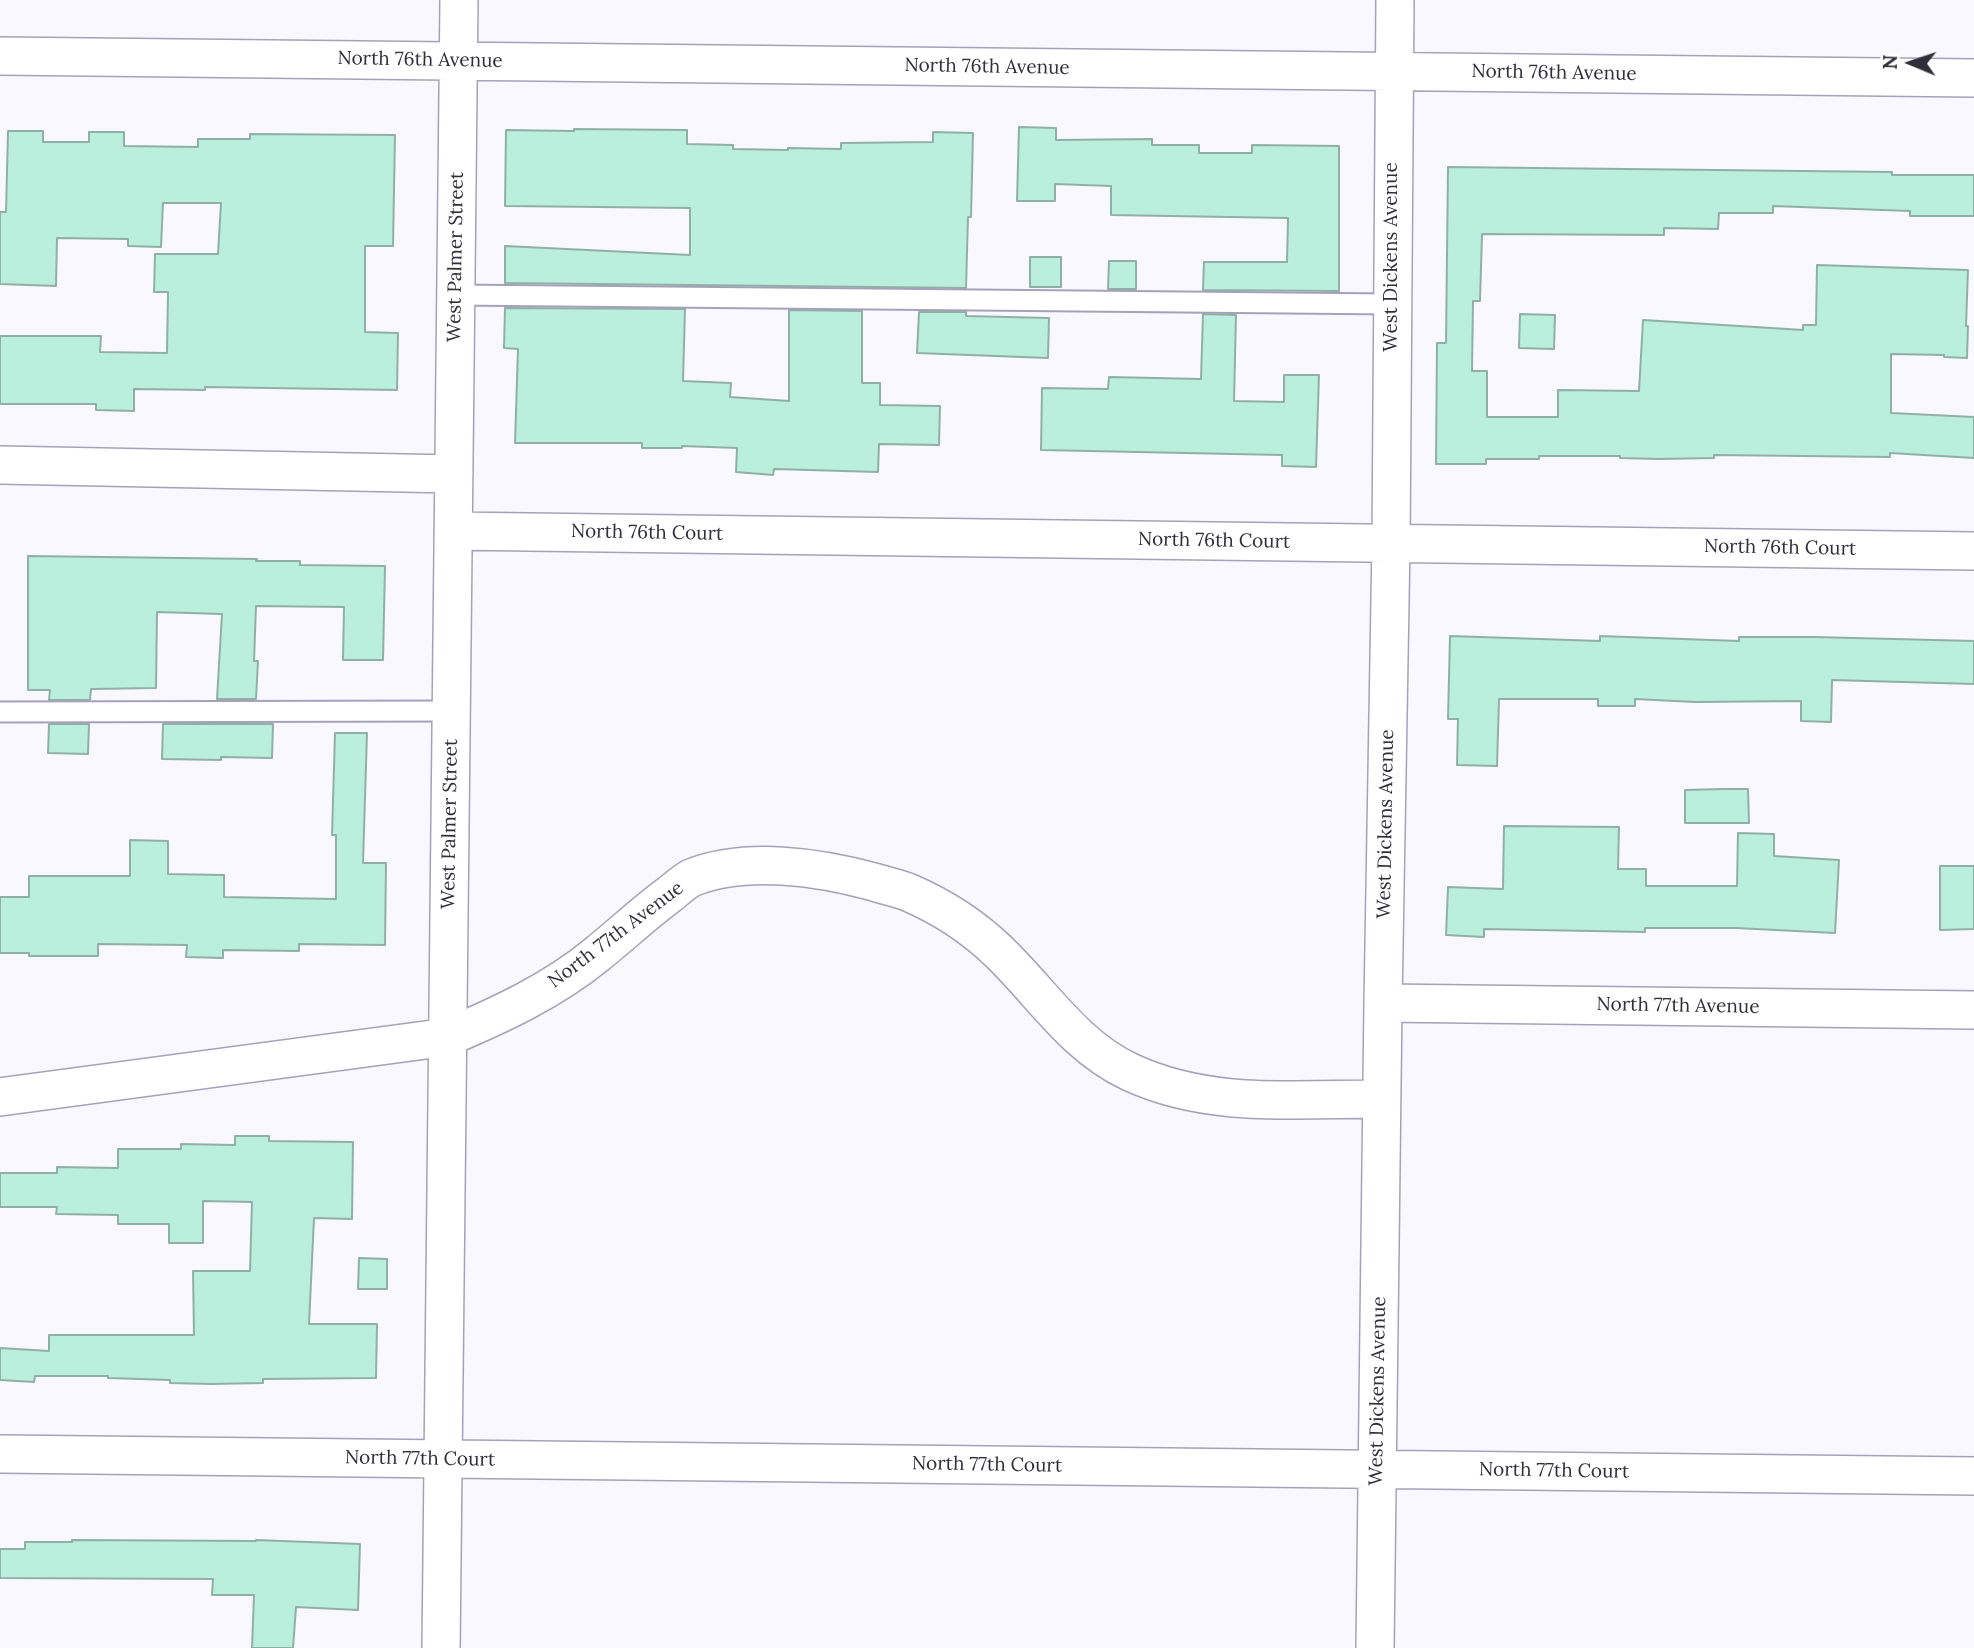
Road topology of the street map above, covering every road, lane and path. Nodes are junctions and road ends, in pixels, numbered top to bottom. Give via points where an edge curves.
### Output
1 (459, 0) edge
2 (1395, 0) edge
3 (0, 56) edge
4 (458, 61) junction
5 (1394, 72) junction
6 (1974, 78) edge
7 (456, 295) junction
8 (1391, 304) junction
9 (0, 465) edge
10 (454, 474) junction
11 (453, 531) junction
12 (1391, 543) junction
13 (1974, 551) edge
14 (451, 711) junction
15 (0, 712) edge
16 (1383, 1003) junction
17 (1974, 1010) edge
18 (448, 1037) junction
19 (0, 1097) edge
20 (1381, 1100) junction
21 (0, 1454) edge
22 (443, 1459) junction
23 (1377, 1469) junction
24 (1974, 1476) edge
25 (441, 1648) edge
26 (1375, 1648) edge

1 - 4 street, West Palmer Street
2 - 5 street, West Dickens Avenue
3 - 4 street, North 76th Avenue
4 - 5 street, North 76th Avenue
4 - 7 street, West Palmer Street
5 - 6 street, North 76th Avenue
5 - 8 street, West Dickens Avenue
7 - 8 lane
7 - 10 street, West Palmer Street
8 - 12 street, West Dickens Avenue
9 - 10 street
10 - 11 street, West Palmer Street
11 - 12 street, North 76th Court
11 - 14 street, West Palmer Street
12 - 13 street, North 76th Court
12 - 16 street, West Dickens Avenue
14 - 15 lane
14 - 18 street, West Palmer Street
16 - 17 street, North 77th Avenue
16 - 20 street, West Dickens Avenue
18 - 19 street, North 77th Avenue
18 - 20 street, North 77th Avenue via 548,988 690,879 728,869 774,866 837,872 885,885 956,916 998,951 1089,1047 1129,1072 1180,1091 1234,1099
18 - 22 street, West Palmer Street
20 - 23 street, West Dickens Avenue
21 - 22 street, North 77th Court
22 - 23 street, North 77th Court
22 - 25 street, West Palmer Street
23 - 24 street, North 77th Court
23 - 26 street, West Dickens Avenue

